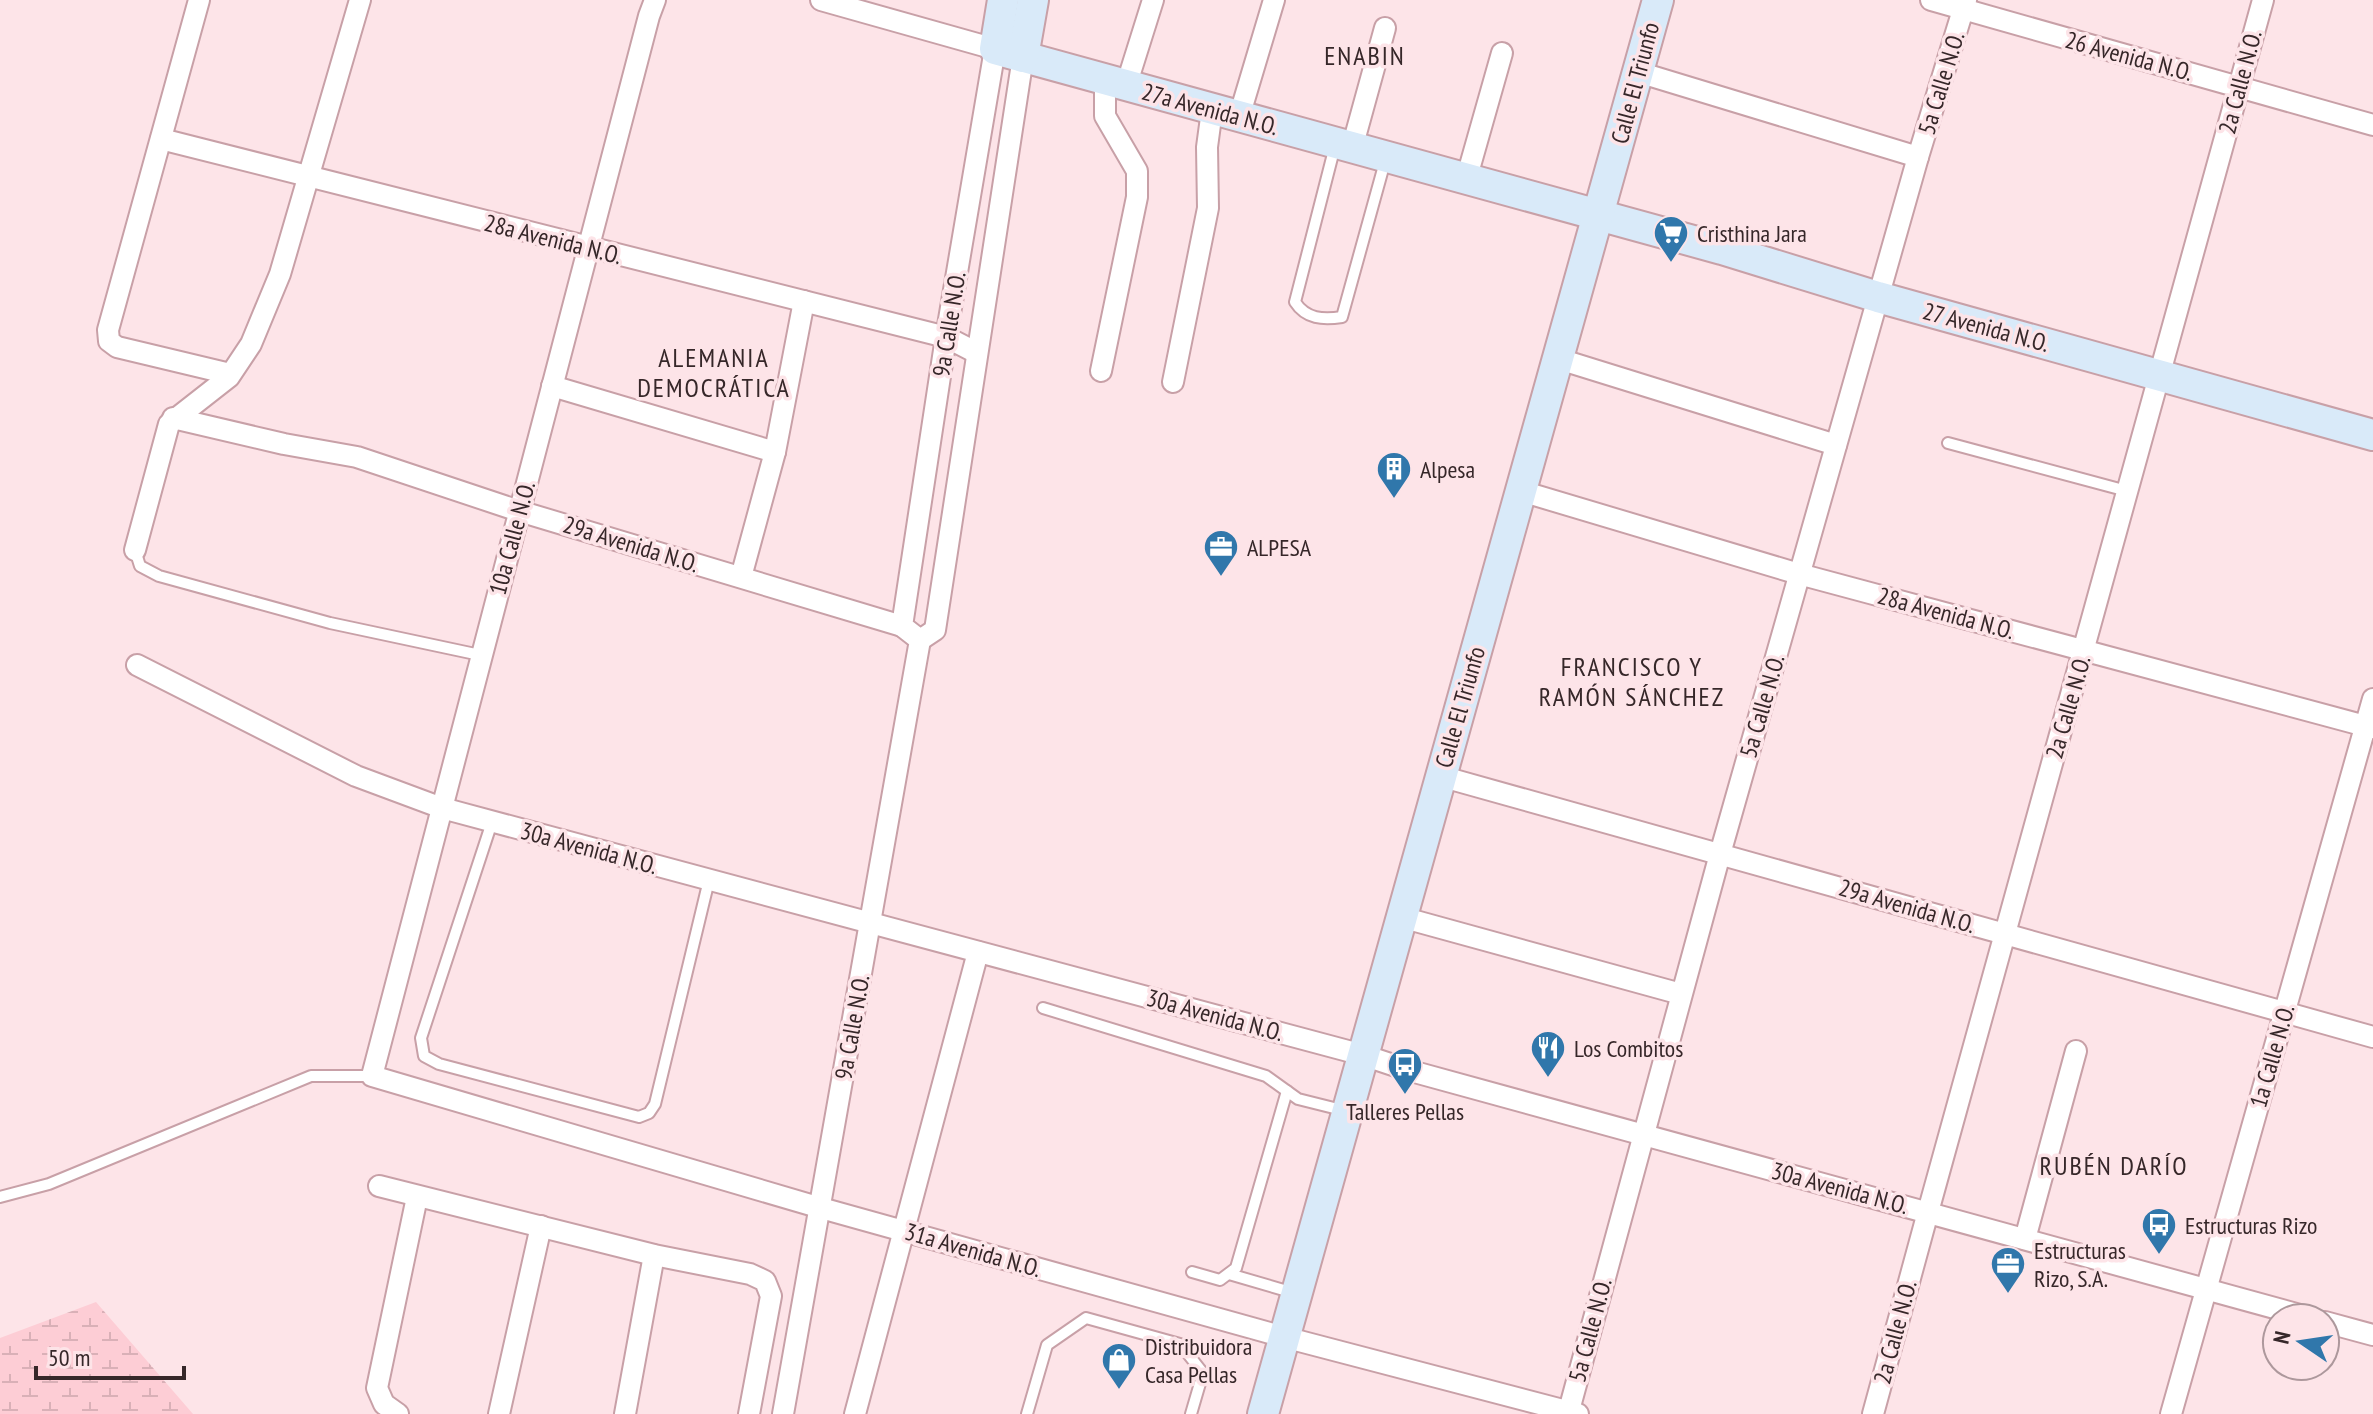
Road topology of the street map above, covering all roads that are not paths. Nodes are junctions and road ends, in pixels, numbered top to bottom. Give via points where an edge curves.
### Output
1 (199, 0) edge
2 (360, 0) edge
3 (655, 0) edge
4 (821, 0) edge
5 (1003, 0) edge
6 (1033, 0) edge
7 (1153, 0) edge
8 (1274, 0) edge
9 (1658, 0) edge
10 (1931, 0) edge
11 (2263, 0) edge
12 (1964, 5) edge
13 (1385, 28) dead end
14 (1009, 53) junction
15 (1502, 53) dead end
16 (1638, 72) junction
17 (1116, 83) junction
18 (2239, 87) junction
19 (1226, 113) junction
20 (2373, 125) edge
21 (161, 139) junction
22 (1344, 146) junction
23 (1918, 157) junction
24 (1386, 158) junction
25 (309, 176) junction
26 (1466, 180) junction
27 (1599, 217) junction
28 (589, 248) junction
29 (1878, 297) junction
30 (804, 301) junction
31 (946, 337) junction
32 (977, 353) junction
33 (1559, 359) junction
34 (1101, 371) dead end
35 (230, 374) junction
36 (2160, 375) junction
37 (1173, 382) dead end
38 (552, 386) junction
39 (173, 418) junction
40 (2373, 435) edge
41 (1948, 443) dead end
42 (1836, 445) junction
43 (775, 452) junction
44 (1521, 491) junction
45 (2127, 491) junction
46 (519, 511) junction
47 (135, 550) joint
48 (1799, 574) junction
49 (741, 577) junction
50 (902, 626) junction
51 (920, 640) junction
52 (2085, 650) junction
53 (480, 655) junction
54 (137, 665) dead end
55 (2373, 699) edge
56 (2369, 727) edge
57 (1440, 776) junction
58 (442, 808) junction
59 (492, 822) junction
60 (1720, 854) junction
61 (709, 880) junction
62 (1401, 917) junction
63 (871, 921) junction
64 (2003, 934) junction
65 (978, 952) junction
66 (1681, 994) junction
67 (1043, 1008) dead end
68 (2284, 1012) junction
69 (2373, 1037) edge
70 (2076, 1051) dead end
71 (1363, 1055) junction
72 (372, 1076) junction
73 (1287, 1091) junction
74 (1348, 1111) junction
75 (1642, 1134) junction
76 (379, 1186) dead end
77 (0, 1197) edge
78 (417, 1197) junction
79 (821, 1208) junction
80 (1928, 1212) junction
81 (541, 1226) junction
82 (902, 1230) junction
83 (2025, 1239) junction
84 (654, 1255) junction
85 (1192, 1272) dead end
86 (1229, 1274) junction
87 (2206, 1289) junction
88 (1296, 1294) junction
89 (2261, 1304) edge
90 (2341, 1326) edge
91 (2373, 1335) edge
92 (1284, 1337) junction
93 (1571, 1413) edge
94 (398, 1414) edge
95 (499, 1414) edge
96 (625, 1414) edge
97 (749, 1414) edge
98 (783, 1414) edge
99 (855, 1414) edge
100 (1027, 1414) edge
101 (1191, 1414) edge
102 (1263, 1414) edge
103 (1873, 1414) edge
104 (2171, 1414) edge

1 - 21 street
2 - 25 street
3 - 28 street, 10a Calle N.O.
4 - 14 street, 27a Avenida N.O.
5 - 14 main road, 9a Calle N.O.
6 - 14 main road, 9a Calle N.O.
7 - 17 street
8 - 19 street
9 - 16 main road, Calle El Triunfo
10 - 12 street, 26 Avenida N.O.
11 - 18 street, 2a Calle N.O.
12 - 18 street, 26 Avenida N.O.
12 - 23 street, 5a Calle N.O.
13 - 22 street
14 - 17 main road, 27a Avenida N.O.
14 - 31 street, 9a Calle N.O.
14 - 32 street, 9a Calle N.O.
15 - 26 street
16 - 23 street
16 - 27 main road, Calle El Triunfo
17 - 19 main road, 27a Avenida N.O.
17 - 34 street via 1105,116 1137,171 1137,197
18 - 20 street, 26 Avenida N.O.
18 - 36 street, 2a Calle N.O.
19 - 22 main road, 27a Avenida N.O.
19 - 37 street via 1207,147 1208,208
21 - 25 street, 28a Avenida N.O.
21 - 35 street via 109,341
22 - 24 main road, 27a Avenida N.O.
22 - 24 lane via 1295,302 1301,311 1323,320 1342,317
23 - 29 street, 5a Calle N.O.
24 - 26 main road, 27a Avenida N.O.
25 - 28 street, 28a Avenida N.O.
25 - 35 street via 280,274 251,344
26 - 27 main road, 27a Avenida N.O.
27 - 29 main road, 27 Avenida N.O.
27 - 33 main road, Calle El Triunfo
28 - 30 street, 28a Avenida N.O.
28 - 38 street, 10a Calle N.O.
29 - 36 main road, 27 Avenida N.O.
29 - 42 street, 5a Calle N.O.
30 - 31 street, 28a Avenida N.O.
30 - 43 street
31 - 32 street, 28a Avenida N.O.
31 - 50 street, 9a Calle N.O.
32 - 51 street, 9a Calle N.O. via 935,630
33 - 42 street
33 - 44 main road, Calle El Triunfo
35 - 39 street
36 - 40 main road, 27 Avenida N.O.
36 - 45 street, 2a Calle N.O.
38 - 43 street
38 - 46 street, 10a Calle N.O.
39 - 46 street, 29a Avenida N.O. via 357,457
39 - 47 street
41 - 45 lane
42 - 48 street, 5a Calle N.O.
43 - 49 street
44 - 48 street, 28a Avenida N.O.
44 - 57 main road, Calle El Triunfo
45 - 52 street, 2a Calle N.O.
46 - 49 street, 29a Avenida N.O.
46 - 53 street, 10a Calle N.O.
47 - 53 lane via 140,566 159,576 330,623
48 - 52 street, 28a Avenida N.O.
48 - 60 street, 5a Calle N.O.
49 - 50 street, 29a Avenida N.O.
50 - 51 street
51 - 63 street, 9a Calle N.O.
52 - 56 street, 28a Avenida N.O.
52 - 64 street, 2a Calle N.O.
53 - 58 street, 10a Calle N.O.
54 - 58 street, 30a Avenida N.O. via 356,776
55 - 56 street, 1a Calle N.O.
56 - 68 street, 1a Calle N.O.
57 - 60 street, 29a Avenida N.O.
57 - 62 main road, Calle El Triunfo
58 - 59 street, 30a Avenida N.O.
58 - 72 street, 10a Calle N.O.
59 - 61 street, 30a Avenida N.O.
59 - 61 lane via 421,1038 424,1056 439,1064 639,1117 649,1113
60 - 64 street, 29a Avenida N.O.
60 - 66 street, 5a Calle N.O.
61 - 63 street, 30a Avenida N.O.
62 - 66 street
62 - 71 main road, Calle El Triunfo
63 - 65 street, 30a Avenida N.O.
63 - 79 street, 9a Calle N.O.
64 - 68 street, 29a Avenida N.O.
64 - 80 street, 2a Calle N.O.
65 - 71 street, 30a Avenida N.O.
65 - 82 street
66 - 75 street, 5a Calle N.O.
67 - 73 lane via 1266,1076
68 - 69 street, 29a Avenida N.O.
68 - 87 street, 1a Calle N.O.
70 - 83 street
71 - 74 main road, Calle El Triunfo
71 - 75 street, 30a Avenida N.O.
72 - 77 lane via 311,1076 49,1184
72 - 79 street, 31a Avenida N.O.
73 - 74 lane via 1298,1099
73 - 86 lane via 1236,1268
74 - 88 main road, Calle El Triunfo
75 - 80 street, 30a Avenida N.O.
75 - 93 street, 5a Calle N.O.
76 - 78 street
78 - 81 street
78 - 94 street via 377,1388 384,1404
79 - 82 street, 31a Avenida N.O.
79 - 98 street, 9a Calle N.O.
80 - 83 street, 30a Avenida N.O.
80 - 103 street, 2a Calle N.O.
81 - 84 street
81 - 95 street
82 - 92 street, 31a Avenida N.O.
82 - 99 street
83 - 87 street, 30a Avenida N.O.
84 - 96 street
84 - 97 street via 765,1281 771,1296
85 - 86 lane via 1220,1280
86 - 88 lane
87 - 89 street, 30a Avenida N.O.
87 - 104 street, 1a Calle N.O.
88 - 92 main road, Calle El Triunfo
90 - 91 street
92 - 93 street, 31a Avenida N.O.
92 - 102 main road, Calle El Triunfo
100 - 101 lane via 1047,1345 1086,1318 1180,1344 1203,1373

